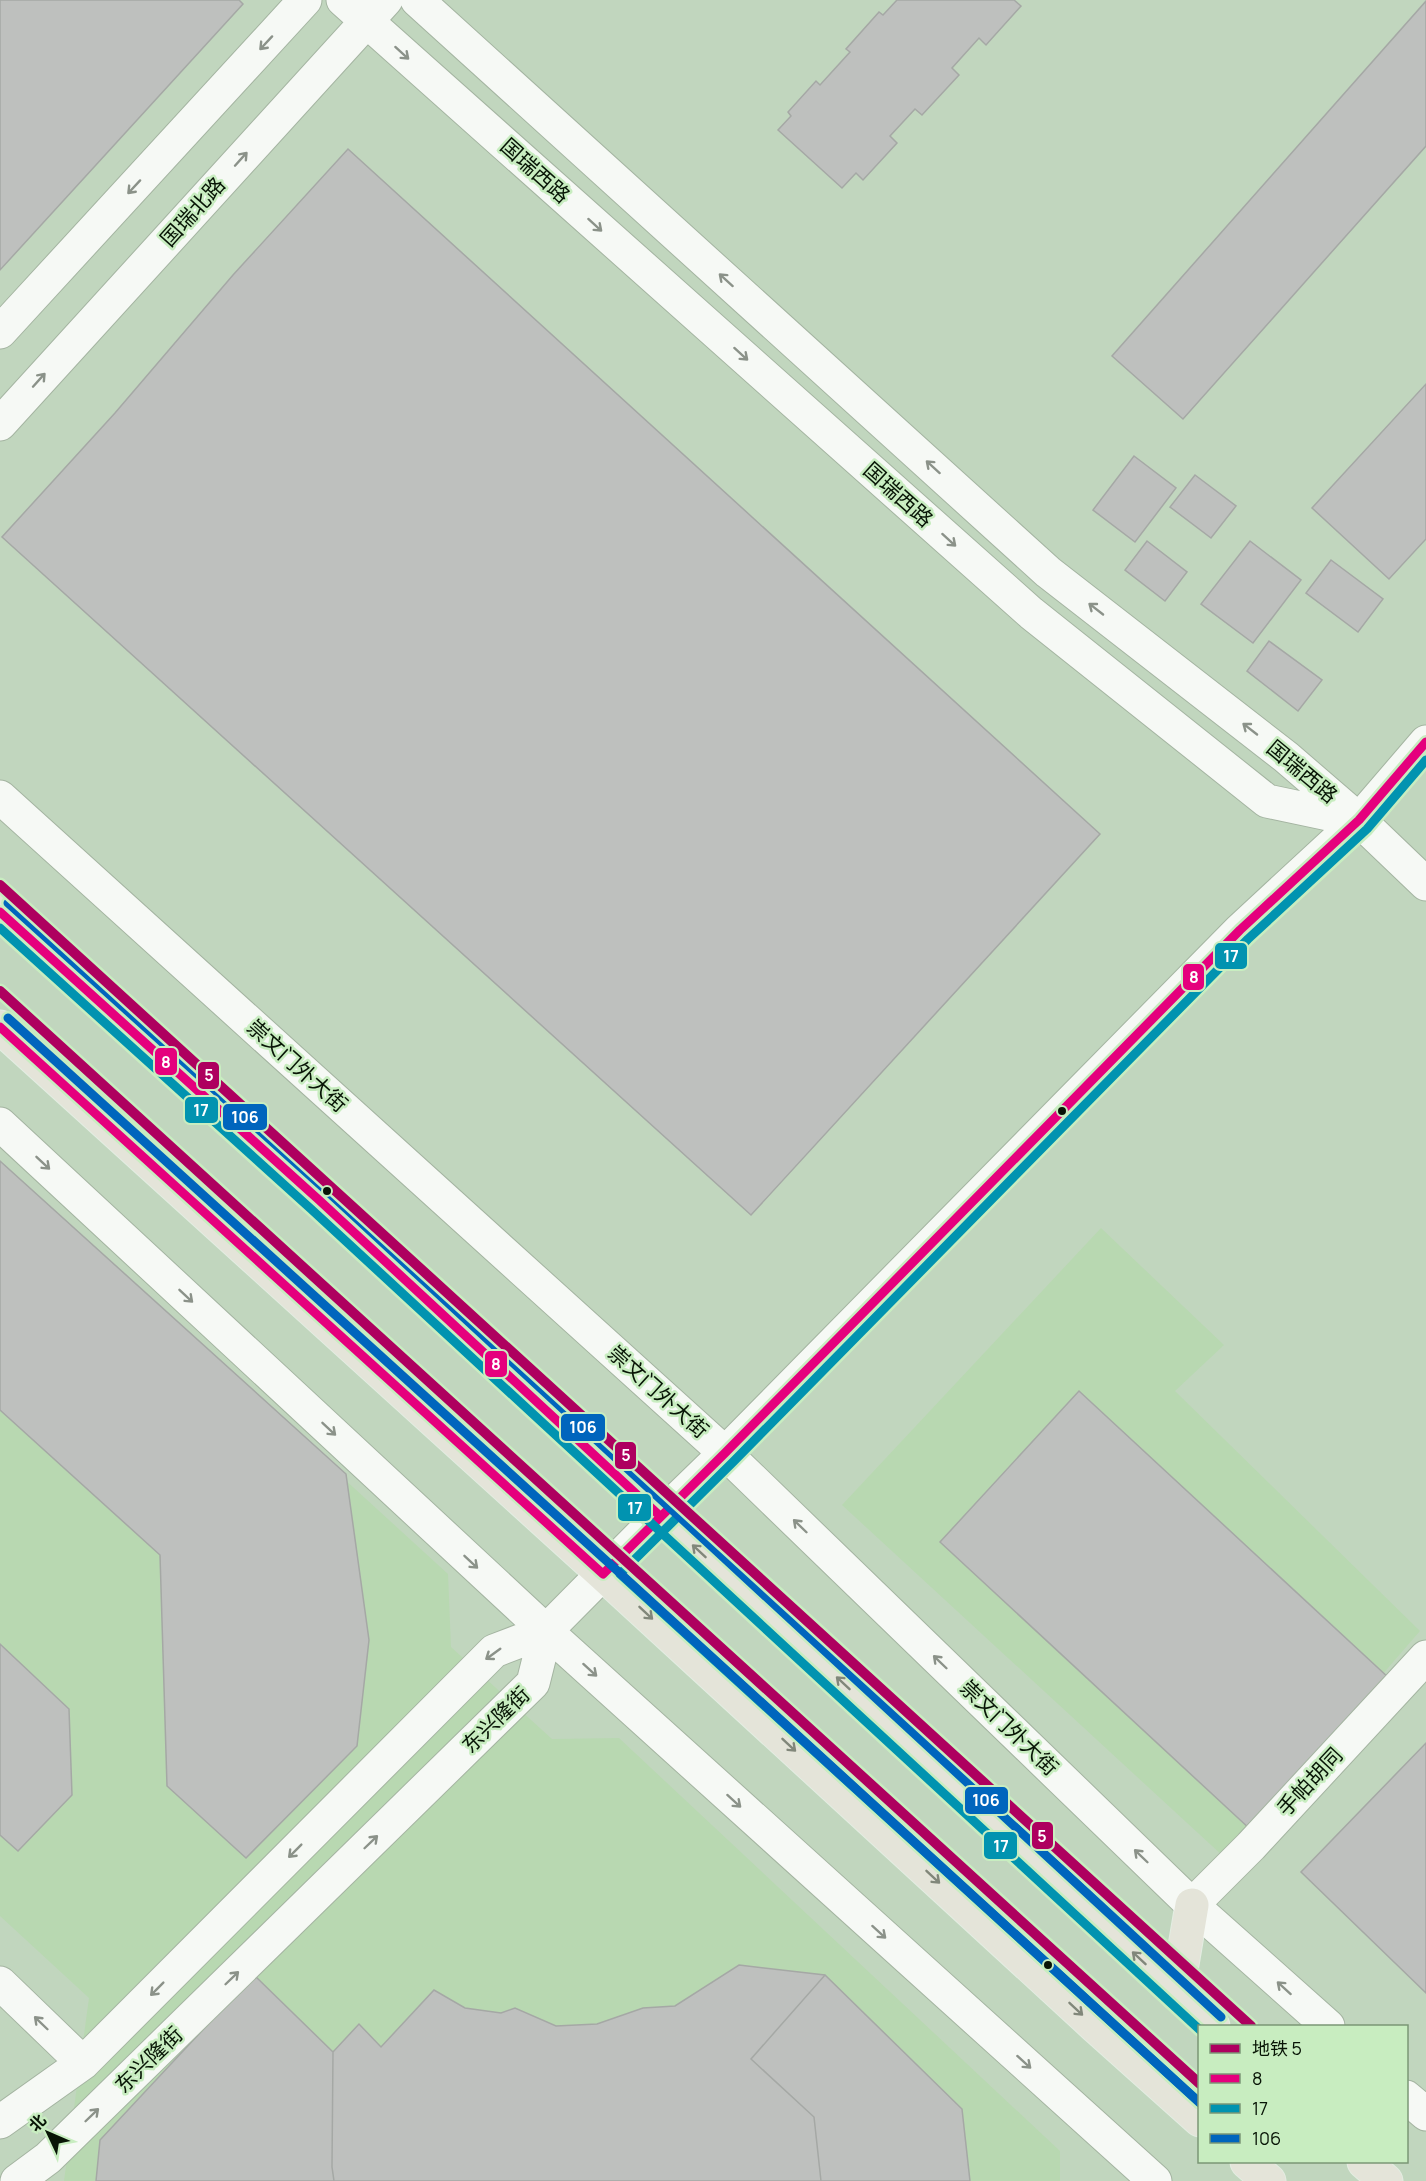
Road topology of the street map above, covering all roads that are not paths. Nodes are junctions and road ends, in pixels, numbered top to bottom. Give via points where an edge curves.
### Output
1 (305, 0) edge
2 (417, 0) edge
3 (365, 7) edge
4 (0, 332) edge
5 (0, 424) edge
6 (1426, 742) edge
7 (0, 797) edge
8 (1359, 820) junction
9 (1426, 884) edge
10 (0, 912) edge
11 (0, 1027) edge
12 (0, 1124) edge
13 (725, 1453) junction
14 (660, 1516) junction
15 (603, 1574) junction
16 (546, 1631) junction
17 (1426, 1657) edge
18 (1192, 1905) junction
19 (0, 1983) edge
20 (1178, 1994) junction
21 (1212, 2025) edge
22 (1327, 2025) edge
23 (83, 2063) junction
24 (1408, 2098) edge
25 (1426, 2114) edge
26 (1198, 2118) edge
27 (0, 2122) edge
28 (1248, 2163) edge
29 (1365, 2163) edge
30 (1138, 2176) edge
31 (17, 2181) edge
32 (1269, 2181) edge
33 (1386, 2181) edge

1 -> 4 street
8 -> 2 street, 国瑞西路 via 1286,757 1048,572
5 -> 3 street, 国瑞北路
3 -> 8 street, 国瑞西路 via 1031,613 1267,801
6 - 8 street
7 - 13 street, 崇文门外大街
8 - 9 street
8 - 13 street via 1240,930
10 - 14 main road
11 - 15 main road
12 -> 16 street
13 - 14 street
18 -> 13 street, 崇文门外大街
14 - 15 street
20 -> 14 main road
15 - 16 street
15 -> 26 main road
16 -> 23 street, 东兴隆街 via 494,1651
16 -> 30 street
31 -> 16 street, 东兴隆街 via 48,2158 533,1683
17 - 18 street, 手帕胡同
18 - 20 main road
22 -> 18 street, 崇文门外大街
23 -> 19 street
20 - 21 main road
23 - 27 street, 东兴隆街
24 - 25 street
28 - 32 main road
29 - 33 main road

